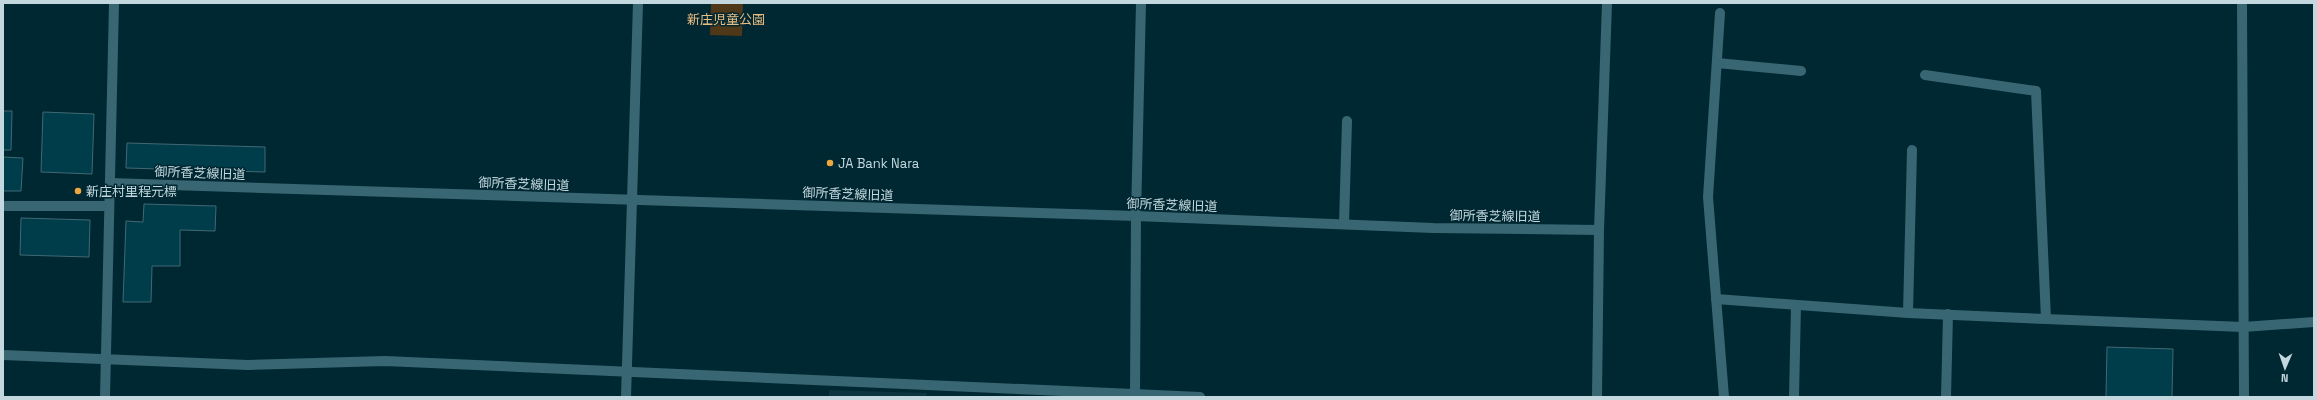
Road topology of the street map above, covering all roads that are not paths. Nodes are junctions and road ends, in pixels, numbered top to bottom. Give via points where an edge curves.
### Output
1 (114, 3) edge
2 (638, 3) edge
3 (1141, 3) edge
4 (1607, 3) edge
5 (2242, 3) edge
6 (1720, 13) dead end
7 (1717, 63) junction
8 (1801, 71) dead end
9 (1925, 75) dead end
10 (1347, 121) dead end
11 (1912, 150) dead end
12 (110, 183) junction
13 (633, 200) junction
14 (3, 206) edge
15 (109, 206) junction
16 (1136, 216) junction
17 (1344, 224) junction
18 (1599, 230) junction
19 (1716, 299) junction
20 (1796, 305) junction
21 (1908, 313) junction
22 (1948, 314) junction
23 (2046, 319) junction
24 (2314, 322) edge
25 (2243, 327) junction
26 (3, 356) edge
27 (106, 360) junction
28 (627, 373) junction
29 (1135, 396) edge
30 (105, 397) edge
31 (626, 397) edge
32 (1200, 397) edge
33 (1597, 397) edge
34 (1724, 397) edge
35 (1794, 397) edge
36 (1946, 397) edge
37 (2244, 397) edge

1 - 12 street
2 - 13 street
3 - 16 street
4 - 18 street
5 - 25 street
6 - 7 street
7 - 8 street
7 - 19 street via 1708,197
9 - 23 street via 2036,91
10 - 17 street
11 - 21 street
12 - 13 street, 御所香芝線旧道
12 - 15 street
13 - 16 street, 御所香芝線旧道
13 - 28 street
14 - 15 street
15 - 27 street
16 - 17 street, 御所香芝線旧道
16 - 29 street
17 - 18 street, 御所香芝線旧道
18 - 33 street
19 - 20 street
19 - 34 street
20 - 21 street
20 - 35 street
21 - 22 street
22 - 23 street
22 - 36 street
23 - 25 street
24 - 25 street
25 - 37 street
26 - 27 street
27 - 28 street via 248,365 385,361
27 - 30 street
28 - 29 street
28 - 31 street
29 - 32 street

